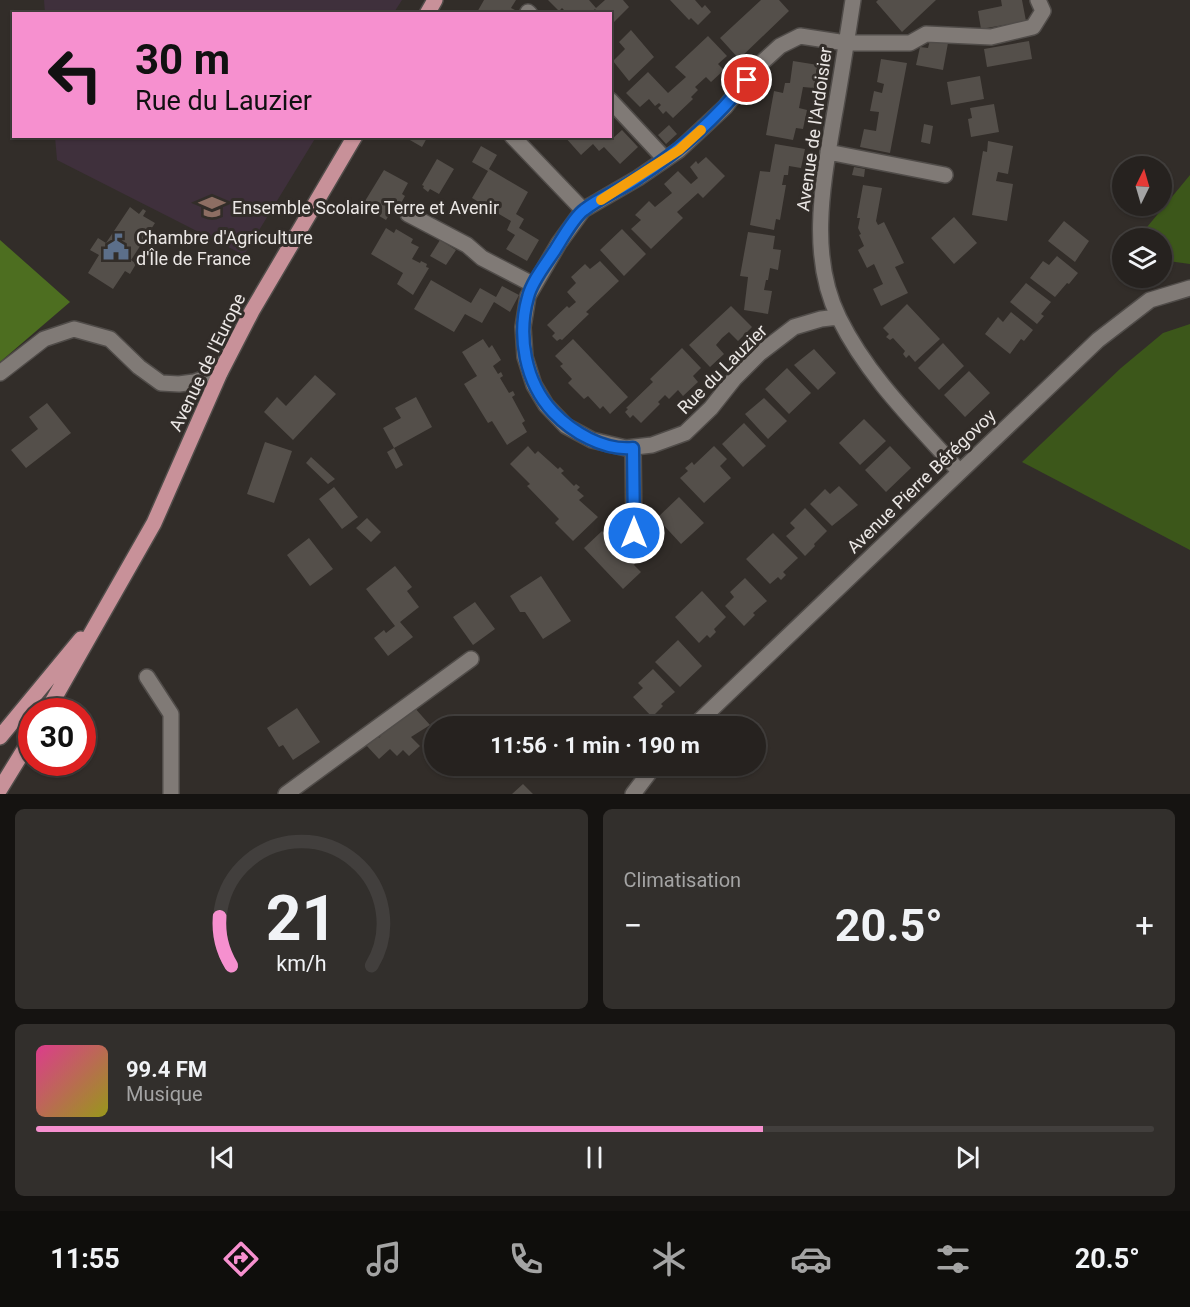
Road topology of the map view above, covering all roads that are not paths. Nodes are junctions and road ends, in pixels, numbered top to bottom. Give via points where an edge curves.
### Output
1 (853, 0) edge
2 (1038, 0) edge
3 (846, 43) junction
4 (612, 102) edge
5 (354, 138) edge
6 (514, 138) edge
7 (828, 152) junction
8 (665, 159) junction
9 (945, 175) dead end
10 (583, 210) junction
11 (408, 214) dead end
12 (534, 285) junction
13 (1190, 288) edge
14 (838, 317) junction
15 (0, 373) edge
16 (220, 374) junction
17 (633, 448) junction
18 (959, 471) junction
19 (634, 533) dead end
20 (105, 609) junction
21 (471, 659) dead end
22 (147, 677) dead end
23 (54, 698) edge
24 (704, 716) edge
25 (0, 737) edge
26 (18, 760) edge
27 (647, 776) edge
28 (0, 789) edge
29 (171, 794) edge
30 (286, 794) edge
31 (633, 794) edge

1 - 3 street, Avenue de l'Ardoisier
2 - 3 street, Rue du Lauzier via 1043,11 1034,27 991,37 926,34 910,43
3 - 7 street, Avenue de l'Ardoisier
3 - 8 street, Rue du Lauzier via 800,36 780,46 757,67 725,107
4 - 8 street
5 - 16 main road, Avenue de l'Europe via 269,281
6 - 10 street
7 - 9 street
7 - 14 street, Avenue de l'Ardoisier via 820,234 827,286
8 - 10 street, Rue du Lauzier
10 - 12 street, Rue du Lauzier
11 - 12 street
12 - 17 street, Rue du Lauzier via 528,296 523,327 525,357 546,405 566,426 592,440
13 - 18 street, Avenue Pierre Bérégovoy via 1150,300 1098,340
14 - 17 street, Rue du Lauzier via 794,327 760,353 685,433
14 - 18 street, Avenue de l'Ardoisier via 870,371
15 - 16 street via 44,339 74,329 110,339 161,383 194,382
16 - 20 main road, Avenue de l'Europe via 154,523
17 - 19 street
18 - 24 street, Avenue Pierre Bérégovoy
20 - 23 main road, Avenue de l'Europe
20 - 25 main road, Avenue de l'Europe
21 - 30 street
22 - 29 street via 171,714
26 - 28 main road
27 - 31 street

